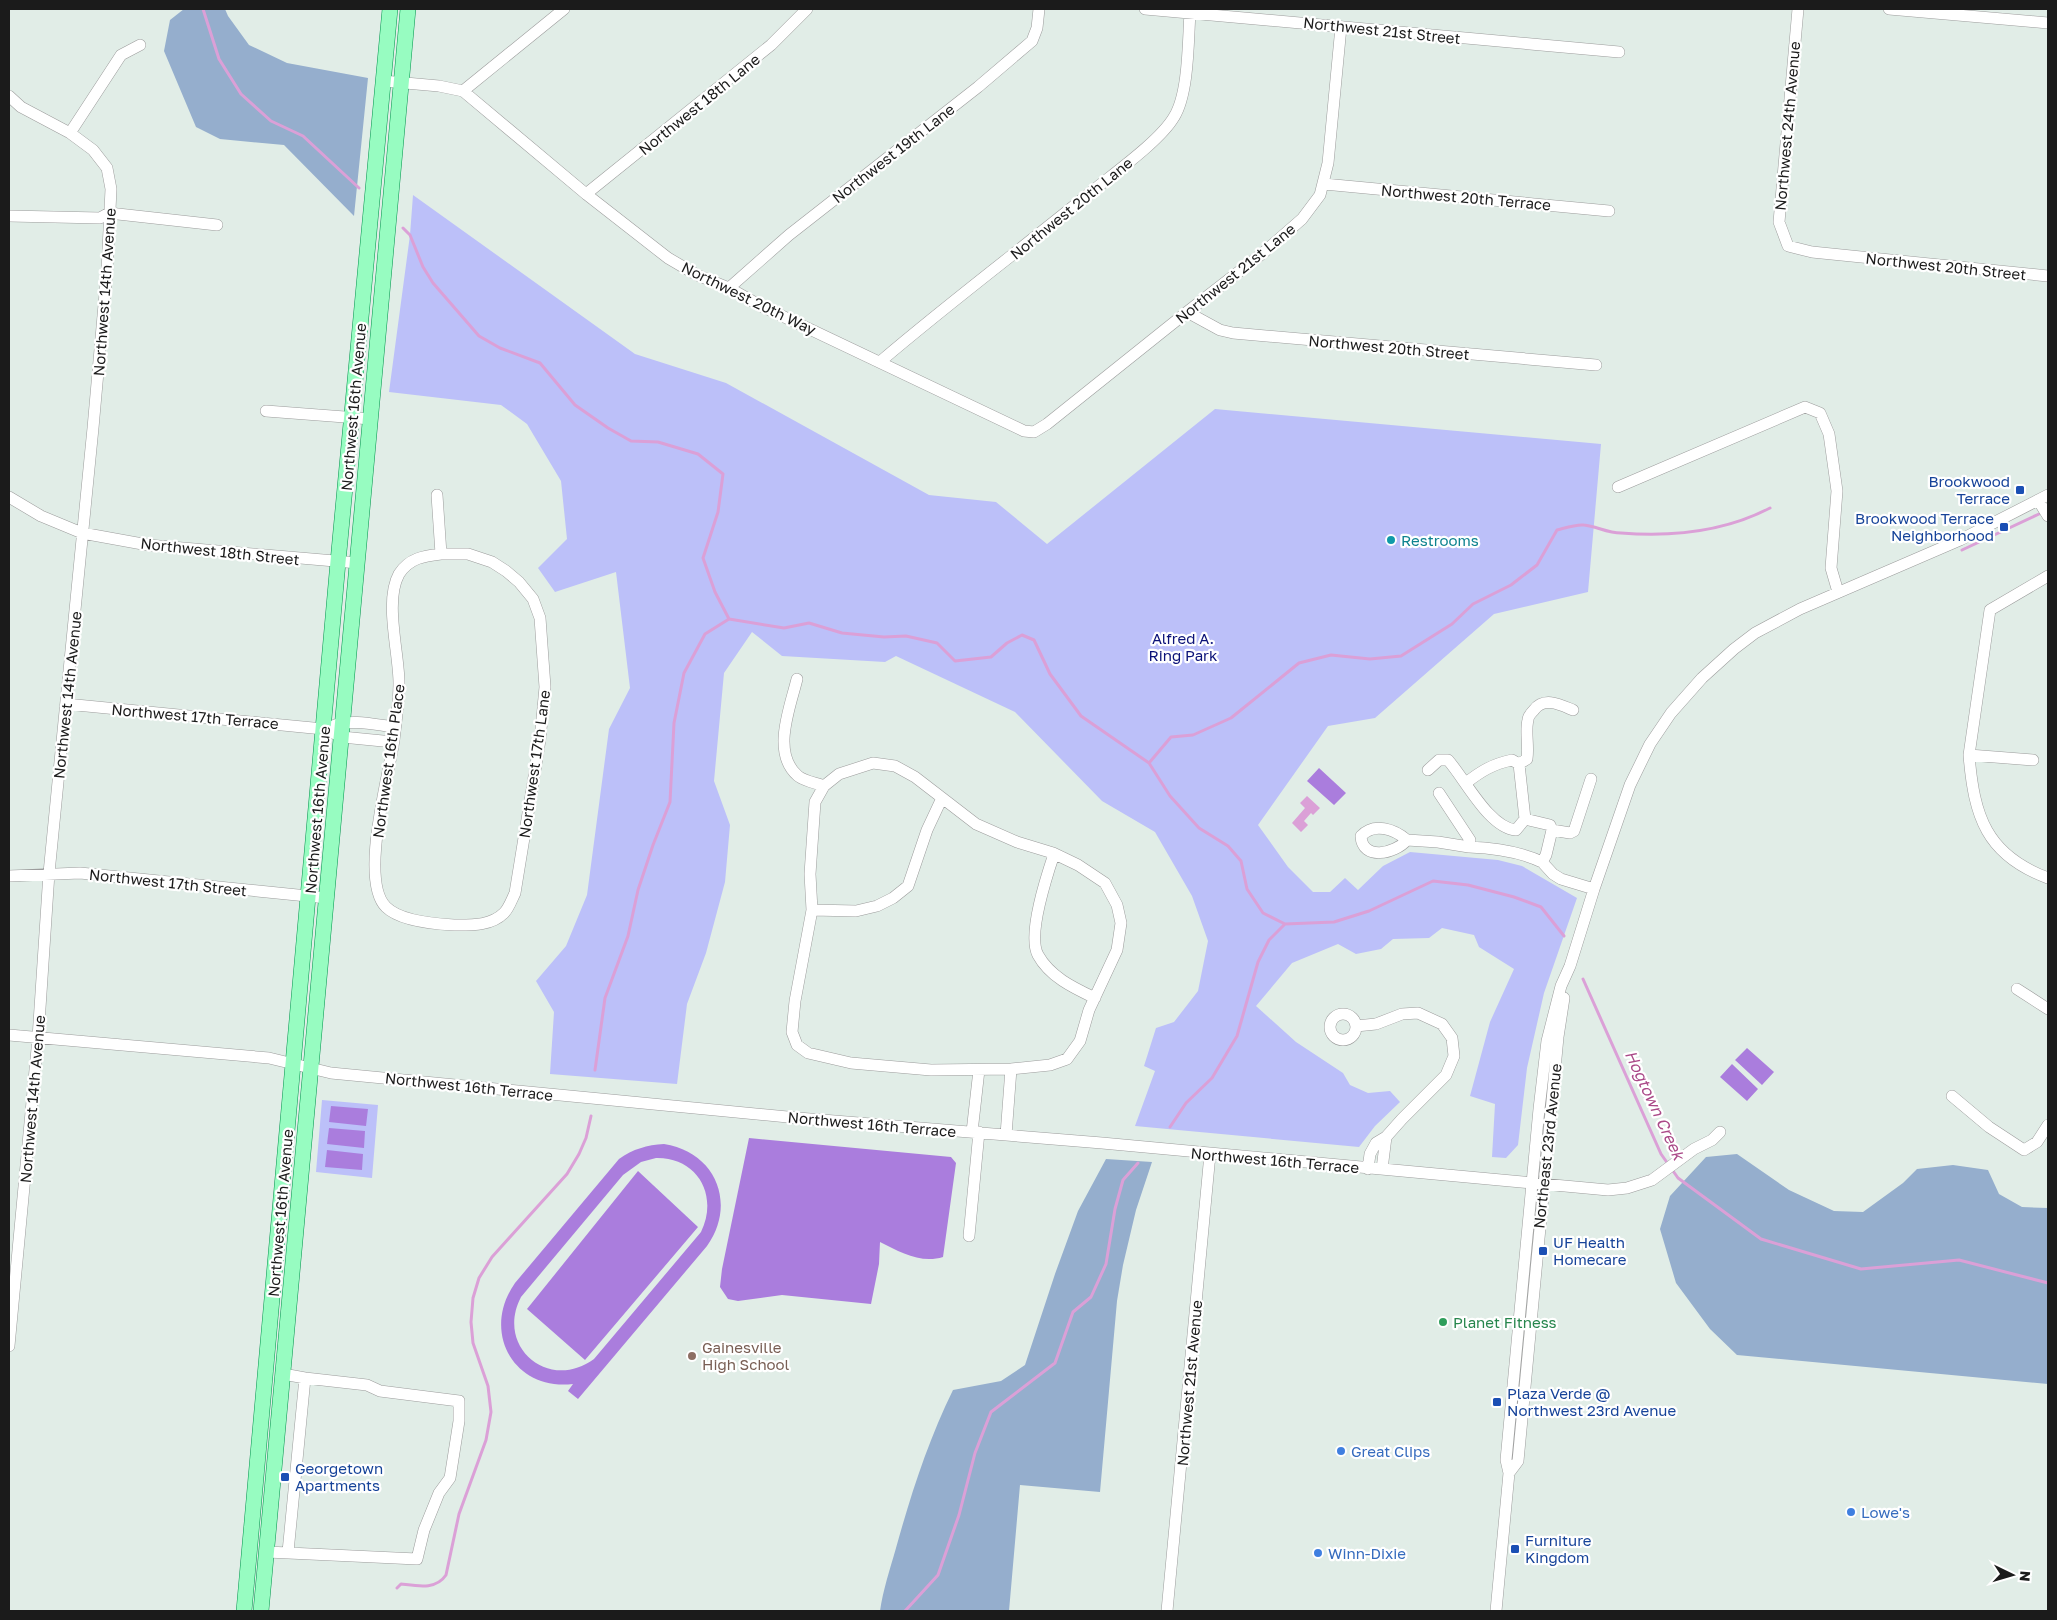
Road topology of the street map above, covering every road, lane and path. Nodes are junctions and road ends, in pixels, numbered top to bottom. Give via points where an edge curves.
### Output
1 (390, 9) edge
2 (408, 9) edge
3 (564, 9) edge
4 (807, 9) edge
5 (1039, 9) edge
6 (1145, 9) edge
7 (1798, 9) edge
8 (1889, 9) edge
9 (1190, 12) junction
10 (2048, 22) edge
11 (1341, 27) junction
12 (140, 45) dead end
13 (1619, 52) dead end
14 (383, 81) junction
15 (402, 82) junction
16 (463, 91) junction
17 (9, 96) edge
18 (70, 133) junction
19 (1324, 184) junction
20 (586, 194) junction
21 (1609, 211) dead end
22 (109, 213) junction
23 (9, 216) edge
24 (217, 225) dead end
25 (368, 247) junction
26 (387, 249) junction
27 (1844, 255) joint
28 (2048, 276) edge
29 (729, 288) junction
30 (1187, 312) junction
31 (881, 361) junction
32 (1596, 365) dead end
33 (266, 411) dead end
34 (352, 418) junction
35 (371, 419) junction
36 (1034, 432) joint
37 (1618, 487) dead end
38 (437, 495) dead end
39 (9, 497) edge
40 (2043, 497) edge
41 (2048, 516) edge
42 (82, 533) junction
43 (442, 554) junction
44 (338, 562) junction
45 (358, 563) junction
46 (2048, 576) edge
47 (1838, 592) junction
48 (796, 679) dead end
49 (66, 704) junction
50 (1573, 710) dead end
51 (395, 727) junction
52 (324, 729) junction
53 (342, 730) junction
54 (394, 742) junction
55 (1969, 755) junction
56 (2033, 760) dead end
57 (1520, 764) junction
58 (1428, 770) dead end
59 (1591, 779) dead end
60 (1466, 783) junction
61 (824, 786) junction
62 (1439, 793) dead end
63 (942, 798) junction
64 (1525, 819) junction
65 (1505, 828) junction
66 (1552, 830) junction
67 (1407, 840) dead end
68 (1469, 847) junction
69 (1499, 849) junction
70 (1054, 854) junction
71 (1542, 862) junction
72 (50, 873) junction
73 (9, 876) edge
74 (2048, 878) edge
75 (1594, 889) junction
76 (309, 897) junction
77 (327, 898) junction
78 (812, 910) junction
79 (412, 921) joint
80 (1570, 966) junction
81 (2017, 989) dead end
82 (1095, 998) junction
83 (2048, 1009) edge
84 (1356, 1026) dead end
85 (9, 1035) edge
86 (38, 1038) junction
87 (294, 1064) junction
88 (312, 1068) junction
89 (1012, 1069) junction
90 (979, 1070) junction
91 (1952, 1096) dead end
92 (2048, 1125) edge
93 (976, 1132) junction
94 (1720, 1132) dead end
95 (1006, 1135) junction
96 (1386, 1137) junction
97 (1210, 1154) junction
98 (1368, 1169) junction
99 (1382, 1170) junction
100 (1532, 1182) junction
101 (1544, 1184) junction
102 (969, 1236) dead end
103 (276, 1258) junction
104 (293, 1262) junction
105 (9, 1339) edge
106 (266, 1370) junction
107 (283, 1374) junction
108 (304, 1378) junction
109 (1509, 1473) junction
110 (266, 1552) junction
111 (288, 1552) junction
112 (244, 1611) edge
113 (261, 1611) edge
114 (1168, 1611) edge
115 (1496, 1611) edge

1 - 14 main road, Northwest 16th Avenue
2 - 15 main road, Northwest 16th Avenue
3 - 16 street
4 - 20 street, Northwest 18th Lane via 771,45
5 - 29 street, Northwest 19th Lane via 1032,41 789,235
6 - 9 street, Northwest 21st Street
7 - 27 street, Northwest 24th Avenue via 1779,222 1788,246
8 - 10 street
9 - 11 street, Northwest 21st Street
9 - 31 street, Northwest 20th Lane via 1182,98 1174,117 1117,171
11 - 13 street, Northwest 21st Street
11 - 19 street, Northwest 21st Lane
12 - 18 street via 121,55
14 - 15 street, Northwest 20th Way
14 - 25 main road, Northwest 16th Avenue
15 - 16 street, Northwest 20th Way
15 - 26 main road, Northwest 16th Avenue
16 - 20 street, Northwest 20th Way
17 - 18 street, Northwest 14th Avenue via 21,108
18 - 22 street, Northwest 14th Avenue via 93,150 107,168 111,189
19 - 21 street, Northwest 20th Terrace
19 - 30 street, Northwest 21st Lane via 1302,219 1264,253
20 - 29 street, Northwest 20th Way via 668,258
22 - 23 street via 100,218
22 - 24 street
22 - 42 street, Northwest 14th Avenue
25 - 26 main road
25 - 34 main road, Northwest 16th Avenue
26 - 35 main road, Northwest 16th Avenue
27 - 28 street, Northwest 20th Street
29 - 31 street, Northwest 20th Way via 760,306
30 - 32 street, Northwest 20th Street via 1220,330 1233,333
30 - 36 street, Northwest 21st Lane
31 - 36 street, Northwest 20th Way via 1024,431
33 - 34 street
34 - 35 street
34 - 44 main road, Northwest 16th Avenue
35 - 45 main road, Northwest 16th Avenue
37 - 47 street via 1805,407 1820,413 1829,434 1837,491 1831,568
38 - 43 street
39 - 42 street, Northwest 18th Street via 41,516
40 - 41 street
40 - 47 street, Northeast 23rd Avenue via 1960,540
42 - 44 street, Northwest 18th Street via 148,545
42 - 49 street, Northwest 14th Avenue
43 - 51 street, Northwest 16th Place via 409,562 394,589 392,614 399,684
43 - 79 street, Northwest 17th Lane via 468,554 492,562 518,582 533,599 540,618 545,687 540,740 515,893 504,913 477,926
44 - 45 street, Northwest 18th Street
44 - 52 main road, Northwest 16th Avenue
45 - 53 main road, Northwest 16th Avenue
46 - 55 street via 1990,610
47 - 75 street, Northeast 23rd Avenue via 1755,633 1734,648 1671,713 1650,744 1630,784
48 - 61 street via 783,746 787,764 799,778
49 - 52 street, Northwest 17th Terrace
49 - 72 street, Northwest 14th Avenue
50 - 57 street via 1553,702 1536,707 1528,719 1527,759
51 - 53 street
51 - 54 street, Northwest 16th Place
52 - 53 street, Northwest 17th Terrace
52 - 76 main road, Northwest 16th Avenue
53 - 54 street
53 - 77 main road, Northwest 16th Avenue
54 - 79 street, Northwest 16th Place via 374,867 378,892 386,907
55 - 56 street
55 - 74 street via 1972,790 1980,818 1998,846 2021,866
57 - 60 street via 1512,760 1497,763 1483,769
57 - 64 street
58 - 60 street via 1439,760 1448,760
59 - 66 street via 1574,831
60 - 65 street via 1489,814
61 - 63 street via 839,774 873,763 896,766
61 - 78 street via 815,802 812,832
62 - 68 street via 1470,840
63 - 70 street via 976,824
63 - 78 street via 908,886 877,906 856,911
64 - 65 street via 1516,830
64 - 66 street via 1550,825
65 - 69 street
66 - 71 street
67 - 68 street
68 - 69 street
69 - 71 street
70 - 82 street via 1038,911 1037,953 1049,970 1072,987
70 - 82 street via 1078,865 1105,884 1117,905 1121,923 1117,950
71 - 75 street via 1561,879
72 - 73 street, Northwest 17th Street
72 - 76 street, Northwest 17th Street via 80,873
72 - 86 street, Northwest 14th Avenue
75 - 80 street, Northeast 23rd Avenue
76 - 77 street, Northwest 17th Street
76 - 87 main road, Northwest 16th Avenue
77 - 88 main road, Northwest 16th Avenue
78 - 90 street via 794,1009 792,1032 797,1045 808,1053 851,1064
80 - 100 street, Northeast 23rd Avenue via 1561,986 1547,1041
80 - 101 street, Northeast 23rd Avenue via 1558,1037
81 - 83 street
82 - 89 street via 1080,1041 1067,1059 1050,1065
84 - 96 street via 1418,1013 1442,1024 1452,1038 1454,1056 1446,1075
85 - 86 street, Northwest 16th Terrace
86 - 87 street, Northwest 16th Terrace via 269,1058
86 - 105 street, Northwest 14th Avenue
87 - 88 street, Northwest 16th Terrace
87 - 103 main road, Northwest 16th Avenue
88 - 93 street, Northwest 16th Terrace via 331,1073 627,1102
88 - 104 main road, Northwest 16th Avenue
89 - 90 street
89 - 95 street
90 - 93 street
91 - 92 street via 1989,1127 2024,1150 2037,1142
93 - 95 street, Northwest 16th Terrace
93 - 102 street
94 - 101 street, Northwest 16th Terrace via 1652,1180 1627,1188 1608,1190
95 - 97 street, Northwest 16th Terrace
96 - 98 street via 1373,1147
96 - 99 street
97 - 98 street, Northwest 16th Terrace
97 - 114 street, Northwest 21st Avenue
98 - 99 street, Northwest 16th Terrace
99 - 100 street, Northwest 16th Terrace
100 - 101 street, Northwest 16th Terrace
100 - 109 street, Northeast 23rd Avenue via 1506,1460
101 - 109 street, Northeast 23rd Avenue via 1518,1461
103 - 104 main road
103 - 106 main road, Northwest 16th Avenue
104 - 107 main road, Northwest 16th Avenue
106 - 107 main road
106 - 112 main road, Northwest 16th Avenue
107 - 108 street
107 - 110 main road, Northwest 16th Avenue
108 - 111 street
108 - 111 street via 459,1401 459,1421 450,1478 439,1494 424,1530 417,1559
109 - 115 street, Northeast 23rd Avenue
110 - 111 street
110 - 113 main road, Northwest 16th Avenue

